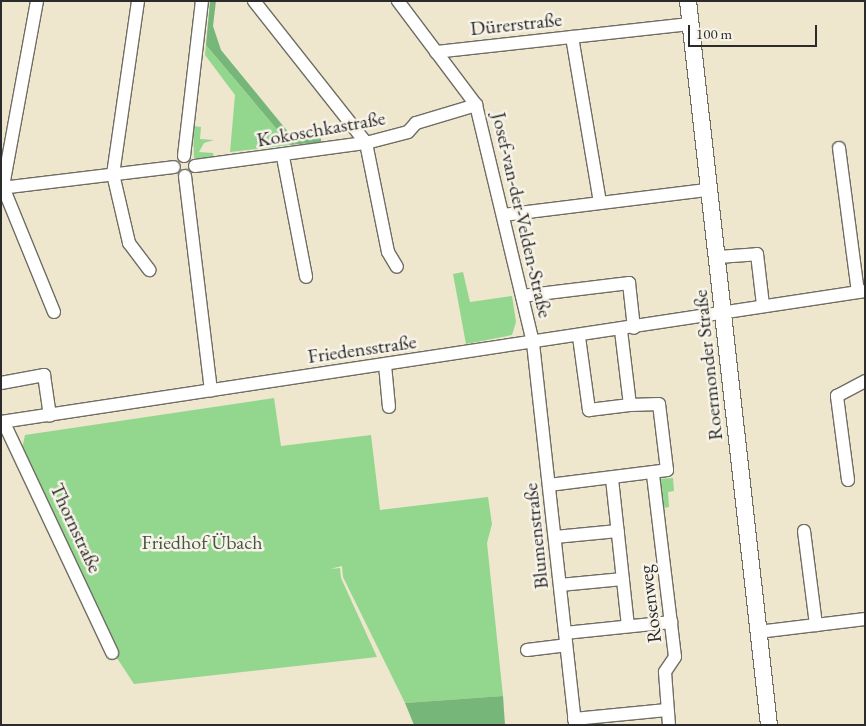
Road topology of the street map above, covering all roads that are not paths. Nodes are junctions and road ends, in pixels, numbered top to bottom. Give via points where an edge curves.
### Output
1 (37, 1) edge
2 (138, 1) edge
3 (202, 1) edge
4 (254, 1) edge
5 (398, 1) edge
6 (688, 1) edge
7 (690, 24) junction
8 (572, 37) junction
9 (436, 52) junction
10 (476, 105) junction
11 (366, 143) junction
12 (839, 148) dead end
13 (184, 156) junction
14 (283, 157) junction
15 (195, 166) junction
16 (174, 167) junction
17 (112, 174) junction
18 (185, 176) junction
19 (2, 188) edge
20 (708, 190) junction
21 (600, 203) junction
22 (503, 215) junction
23 (718, 257) junction
24 (397, 267) dead end
25 (148, 270) dead end
26 (306, 277) dead end
27 (861, 291) edge
28 (522, 296) junction
29 (763, 305) junction
30 (724, 311) junction
31 (54, 312) dead end
32 (628, 330) junction
33 (579, 337) junction
34 (533, 343) junction
35 (384, 365) junction
36 (865, 381) edge
37 (1, 383) edge
38 (211, 390) junction
39 (630, 405) junction
40 (389, 408) dead end
41 (50, 416) junction
42 (3, 422) edge
43 (653, 475) junction
44 (612, 479) junction
45 (848, 480) dead end
46 (549, 485) junction
47 (618, 531) junction
48 (804, 531) dead end
49 (555, 537) junction
50 (623, 579) junction
51 (560, 586) junction
52 (865, 619) edge
53 (671, 622) junction
54 (816, 625) junction
55 (628, 626) junction
56 (758, 632) junction
57 (566, 639) junction
58 (527, 650) dead end
59 (112, 653) dead end
60 (668, 710) junction
61 (575, 722) edge
62 (669, 725) edge
63 (769, 725) edge

1 - 19 street
2 - 17 street
3 - 13 street
4 - 11 street
5 - 9 street, Josef-van-der-Velden-Straße
6 - 7 main road, Roermonder Straße
7 - 8 street, Dürerstraße
7 - 20 main road, Roermonder Straße
8 - 9 street, Dürerstraße
8 - 21 street
9 - 10 street, Josef-van-der-Velden-Straße
10 - 11 street, Kokoschkastraße via 416,124 408,132
10 - 22 street, Josef-van-der-Velden-Straße
11 - 14 street, Kokoschkastraße via 316,148
11 - 24 street via 388,252
12 - 27 street
13 - 15 street
13 - 16 street
14 - 15 street, Kokoschkastraße
14 - 26 street
15 - 18 street
16 - 17 street
16 - 18 street
17 - 19 street
17 - 25 street via 130,243
18 - 38 street
19 - 31 street
20 - 21 street
20 - 23 main road, Roermonder Straße
21 - 22 street
22 - 28 street, Josef-van-der-Velden-Straße
23 - 29 street via 757,254
23 - 30 main road, Roermonder Straße
27 - 29 street, Friedensstraße
28 - 32 street via 629,284
28 - 34 street, Josef-van-der-Velden-Straße
29 - 30 street, Friedensstraße
30 - 32 street, Friedensstraße
30 - 56 main road, Roermonder Straße
32 - 33 street, Friedensstraße
32 - 39 street
33 - 34 street, Friedensstraße
33 - 39 street via 589,410
34 - 35 street, Friedensstraße
34 - 46 street, Blumenstraße
35 - 38 street, Friedensstraße
35 - 40 street
36 - 45 street via 837,396
37 - 41 street via 44,375
38 - 41 street, Friedensstraße
39 - 43 street via 654,403 662,409 668,467 665,472
41 - 42 street, Friedensstraße
42 - 59 street, Thornstraße
43 - 44 street
43 - 53 street, Rosenweg
44 - 46 street
44 - 47 street
46 - 49 street, Blumenstraße
47 - 49 street
47 - 50 street
48 - 54 street
49 - 51 street, Blumenstraße
50 - 51 street
50 - 55 street
51 - 57 street, Blumenstraße
52 - 54 street
53 - 55 street
53 - 60 street, Rosenweg via 675,657 665,672
54 - 56 street
55 - 57 street
56 - 63 main road, Roermonder Straße
57 - 58 street
57 - 61 street, Blumenstraße
60 - 61 street
60 - 62 street, Rosenweg

